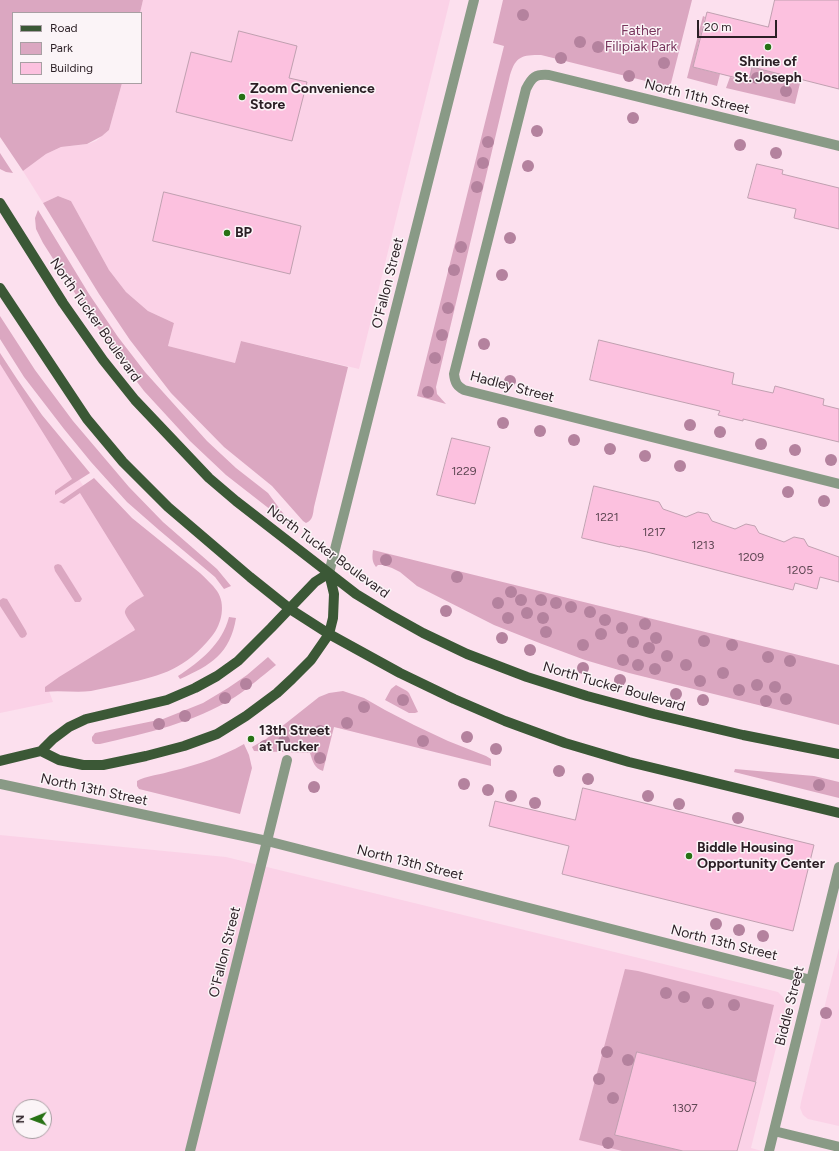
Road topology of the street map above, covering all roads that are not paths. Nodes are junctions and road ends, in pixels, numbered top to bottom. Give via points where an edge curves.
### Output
1 (474, 0) edge
2 (549, 75) joint
3 (839, 146) edge
4 (0, 204) edge
5 (0, 288) edge
6 (839, 484) edge
7 (330, 573) junction
8 (290, 609) junction
9 (329, 634) junction
10 (41, 751) junction
11 (839, 754) edge
12 (287, 760) dead end
13 (0, 761) edge
14 (0, 784) edge
15 (839, 813) edge
16 (267, 841) junction
17 (839, 867) edge
18 (811, 980) junction
19 (774, 1131) junction
20 (839, 1147) edge
21 (190, 1151) edge
22 (769, 1151) edge

1 - 7 street, O'Fallon Street
2 - 3 street, North 11th Street
2 - 6 street, Hadley Street via 539,74 531,79 526,89 454,374 458,386 464,390
4 - 7 main road, North Tucker Boulevard via 63,303 135,400 209,478
5 - 8 main road via 87,419 123,462 173,512
7 - 8 main road, North 13th Street via 315,582
7 - 9 main road, North 13th Street via 334,594
7 - 11 main road, North Tucker Boulevard via 356,594 423,633 467,654 527,677 654,714
8 - 9 main road
8 - 10 main road, North 13th Street via 238,661 217,676 167,700 86,719 53,738
9 - 10 main road, North 13th Street via 310,660 277,694 217,734 184,746 103,765 83,765 59,760
9 - 15 main road via 454,699 565,743 628,762
10 - 13 main road, North 13th Street
12 - 16 street, O'Fallon Street
14 - 16 street, North 13th Street
16 - 18 street, North 13th Street
16 - 21 street, O'Fallon Street
17 - 18 street, Biddle Street
18 - 19 street, Biddle Street
19 - 20 street
19 - 22 street, Biddle Street

